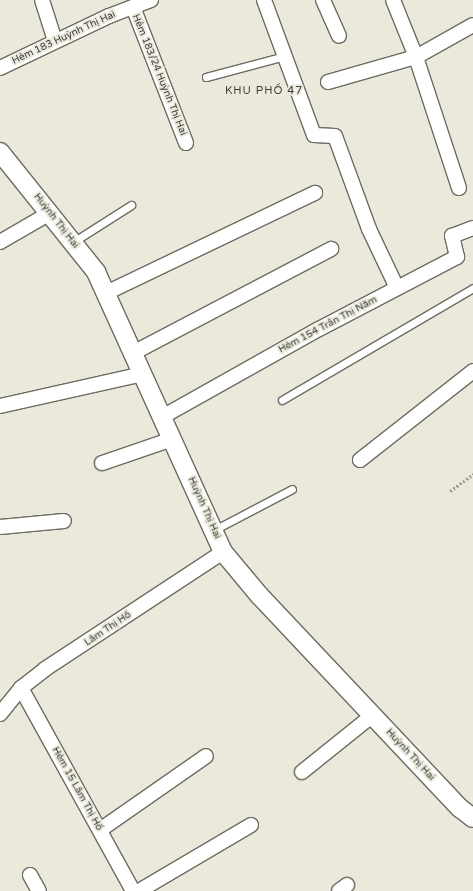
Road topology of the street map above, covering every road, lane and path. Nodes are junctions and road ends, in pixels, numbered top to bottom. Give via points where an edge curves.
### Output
1 (42, 0) edge
2 (151, 0) edge
3 (264, 0) edge
4 (323, 0) edge
5 (394, 0) edge
6 (132, 7) junction
7 (473, 25) edge
8 (339, 36) dead end
9 (55, 42) junction
10 (285, 56) junction
11 (416, 57) junction
12 (0, 68) edge
13 (206, 77) dead end
14 (328, 82) dead end
15 (186, 143) dead end
16 (0, 152) edge
17 (459, 188) dead end
18 (315, 193) dead end
19 (132, 205) dead end
20 (50, 213) junction
21 (473, 228) edge
22 (0, 242) edge
23 (73, 242) junction
24 (331, 249) dead end
25 (397, 288) junction
26 (473, 288) edge
27 (106, 293) junction
28 (133, 353) junction
29 (473, 371) edge
30 (142, 374) junction
31 (282, 400) dead end
32 (0, 406) edge
33 (162, 417) junction
34 (172, 439) junction
35 (360, 460) dead end
36 (102, 463) dead end
37 (473, 474) edge
38 (292, 489) dead end
39 (450, 492) dead end
40 (64, 521) dead end
41 (0, 527) edge
42 (214, 530) junction
43 (223, 552) junction
44 (21, 688) junction
45 (0, 714) edge
46 (373, 715) junction
47 (206, 756) dead end
48 (302, 772) dead end
49 (473, 818) edge
50 (251, 824) dead end
51 (100, 830) junction
52 (30, 875) dead end
53 (39, 891) edge
54 (132, 891) edge
55 (139, 891) edge

1 - 9 street
2 - 6 street, Hẻm 183 Huỳnh Thị Hai
3 - 10 street
4 - 8 street
5 - 11 street
6 - 9 street, Hẻm 183 Huỳnh Thị Hai
6 - 15 street, Hẻm 183/24 Huỳnh Thị Hai
7 - 11 street
9 - 12 street, Hẻm 183 Huỳnh Thị Hai
10 - 13 lane
10 - 25 street via 314,135 335,136 369,229
11 - 14 street
11 - 17 street
16 - 20 street, Huỳnh Thị Hai
18 - 27 street
19 - 23 lane
20 - 22 street
20 - 23 street, Huỳnh Thị Hai
21 - 25 street, Hẻm 154 Trần Thị Năm via 452,236 457,257
23 - 27 street, Huỳnh Thị Hai via 96,272
24 - 28 street
25 - 33 street, Hẻm 154 Trần Thị Năm
26 - 31 lane
27 - 28 street, Huỳnh Thị Hai
28 - 30 street, Huỳnh Thị Hai
29 - 35 street
30 - 32 street
30 - 33 street, Huỳnh Thị Hai
33 - 34 street, Huỳnh Thị Hai
34 - 36 street
34 - 42 street, Huỳnh Thị Hai
37 - 39 path
38 - 42 lane
40 - 41 street
42 - 43 street, Huỳnh Thị Hai
43 - 44 street, Lâm Thị Hố via 45,669
43 - 46 street, Huỳnh Thị Hai via 259,595
44 - 45 street, Lâm Thị Hố
44 - 51 street, Hẻm 15 Lâm Thị Hố
46 - 48 street
46 - 49 street, Huỳnh Thị Hai via 460,808
47 - 51 street
50 - 55 street
51 - 54 street, Hẻm 15 Lâm Thị Hố
52 - 53 street

